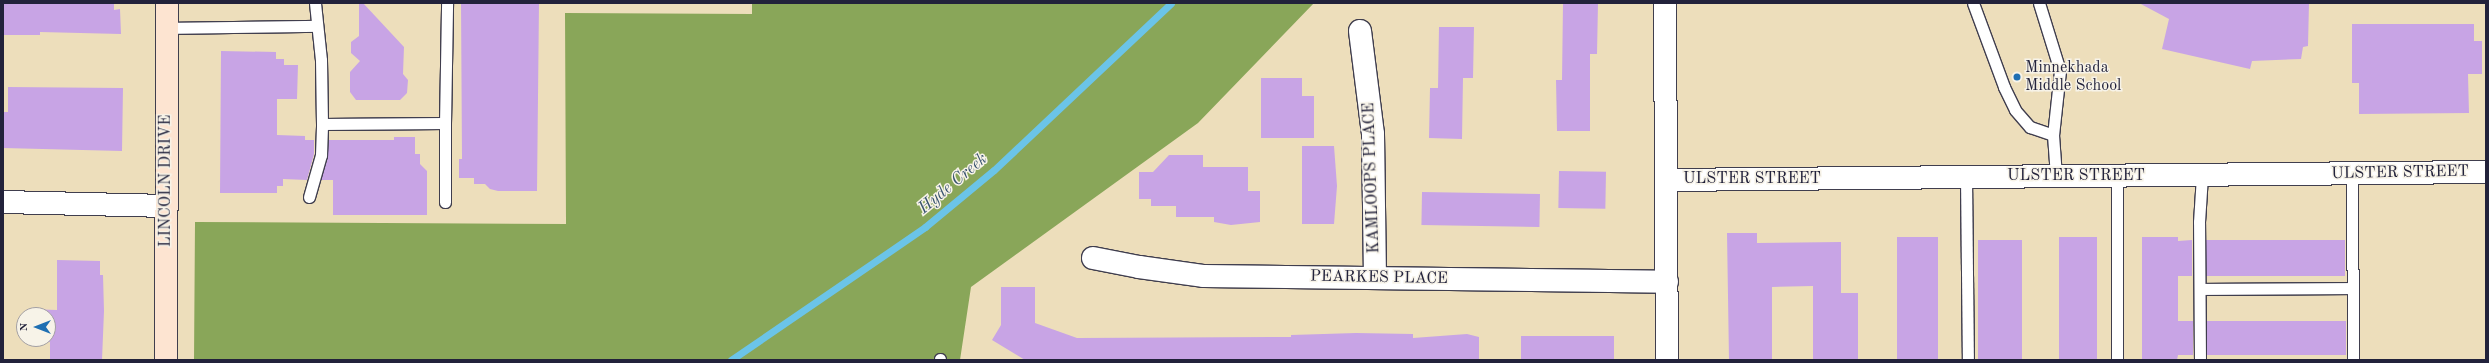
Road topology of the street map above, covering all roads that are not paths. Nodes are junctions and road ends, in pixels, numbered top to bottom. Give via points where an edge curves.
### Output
1 (167, 3) edge
2 (315, 3) edge
3 (446, 3) edge
4 (1665, 3) edge
5 (1973, 3) edge
6 (2039, 3) edge
7 (317, 26) junction
8 (167, 28) junction
9 (1360, 31) dead end
10 (445, 123) junction
11 (322, 124) junction
12 (2053, 135) junction
13 (2486, 172) edge
14 (2352, 173) junction
15 (2202, 175) junction
16 (2056, 176) junction
17 (2117, 176) junction
18 (1966, 177) junction
19 (1666, 180) junction
20 (310, 197) dead end
21 (3, 202) edge
22 (445, 202) dead end
23 (166, 206) junction
24 (1093, 258) dead end
25 (1375, 277) junction
26 (1667, 282) junction
27 (2353, 288) junction
28 (2200, 289) junction
29 (166, 360) edge
30 (1667, 360) edge
31 (1968, 360) edge
32 (2117, 360) edge
33 (2200, 360) edge
34 (2353, 360) edge

1 - 8 street, LINCOLN DRIVE
2 - 7 lane
3 - 10 lane
4 - 19 street
5 - 12 lane via 2015,110 2030,127
6 - 12 lane via 2060,71
7 - 8 lane
7 - 11 lane via 321,60
8 - 23 street, LINCOLN DRIVE
9 - 25 street, KAMLOOPS PLACE via 1373,134
10 - 11 lane
10 - 22 lane
11 - 20 lane via 321,155
12 - 16 lane
13 - 14 street, ULSTER STREET
14 - 15 street, ULSTER STREET
14 - 27 lane
15 - 17 street, ULSTER STREET
15 - 28 lane via 2199,222
16 - 17 street, ULSTER STREET
16 - 18 street, ULSTER STREET
17 - 32 lane
18 - 19 street, ULSTER STREET
18 - 31 lane
19 - 26 street
21 - 23 street
23 - 29 street, LINCOLN DRIVE
24 - 25 street, PEARKES PLACE via 1204,276
25 - 26 street, PEARKES PLACE
26 - 30 street
27 - 28 lane
27 - 34 lane
28 - 33 lane

